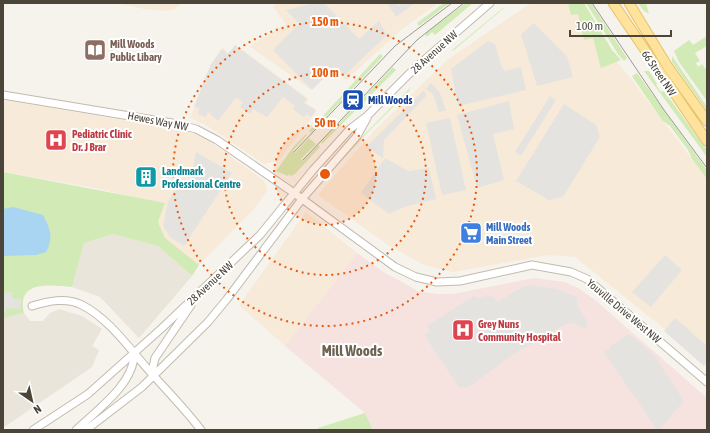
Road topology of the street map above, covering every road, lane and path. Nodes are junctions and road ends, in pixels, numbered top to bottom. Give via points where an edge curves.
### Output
1 (497, 3) edge
2 (613, 3) edge
3 (622, 3) edge
4 (629, 3) edge
5 (487, 6) edge
6 (637, 16) junction
7 (3, 95) edge
8 (368, 116) junction
9 (707, 121) edge
10 (707, 141) edge
11 (294, 193) junction
12 (302, 199) junction
13 (200, 292) junction
14 (32, 306) dead end
15 (134, 353) junction
16 (153, 376) junction
17 (707, 382) edge
18 (33, 430) edge
19 (76, 430) edge
20 (86, 430) edge
21 (201, 430) edge

1 - 5 street, 28 Avenue NW
2 - 10 main road, 66 Street NW
3 - 6 main road
4 - 6 main road, 66 Street NW
5 - 8 street, 28 Avenue NW via 414,69
6 - 9 main road, 66 Street NW via 668,67
7 - 11 street, Hewes Way NW via 196,129 224,144
8 - 11 street, 28 Avenue NW via 350,129
8 - 12 street, 28 Avenue NW via 357,136
11 - 12 street, Youville Drive West NW
11 - 13 street, 28 Avenue NW via 260,235
12 - 16 street, 28 Avenue NW via 222,305
12 - 17 street, Youville Drive West NW via 395,267 416,278 438,282 460,281 532,265 557,268 587,279
13 - 15 street, 28 Avenue NW
13 - 16 street via 155,358
14 - 15 street via 66,300 81,304 101,317
15 - 16 street
15 - 18 street, 28 Avenue NW via 88,394
15 - 19 street via 134,366 127,380
16 - 20 street, 28 Avenue NW via 129,398
16 - 21 street via 185,408

